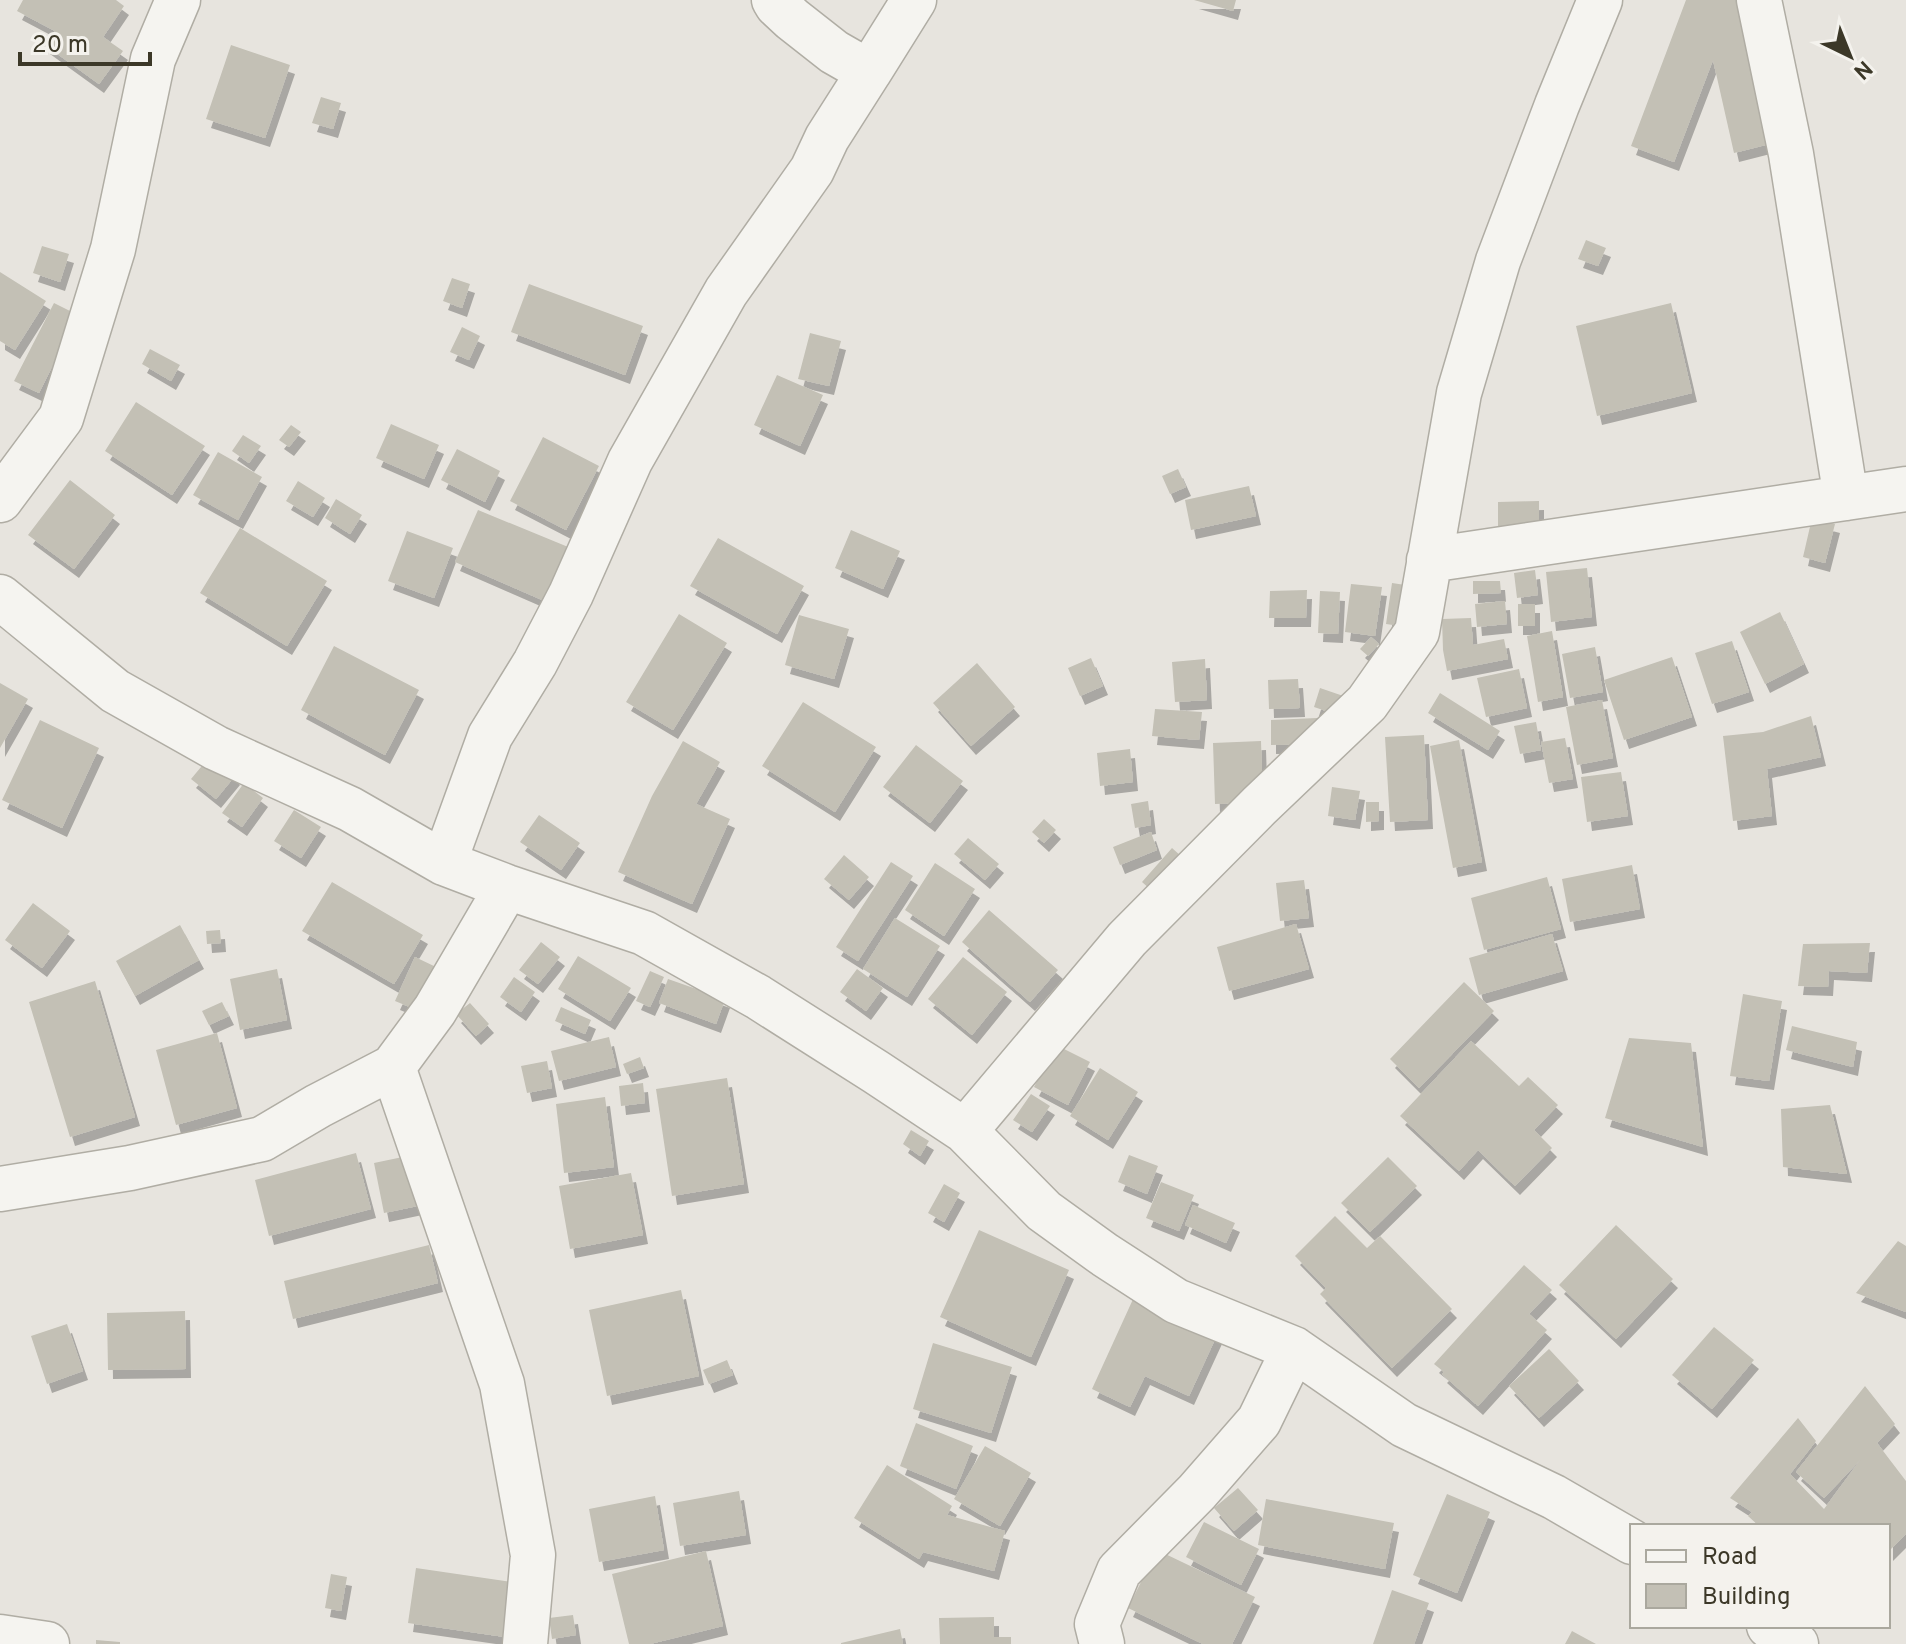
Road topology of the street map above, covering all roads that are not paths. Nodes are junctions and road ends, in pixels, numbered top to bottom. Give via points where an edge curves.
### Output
1 (178, 0) edge
2 (774, 0) edge
3 (914, 0) edge
4 (1600, 0) edge
5 (1759, 0) edge
6 (869, 72) junction
7 (1906, 489) edge
8 (1846, 498) junction
9 (0, 500) edge
10 (1429, 560) junction
11 (0, 597) edge
12 (444, 863) junction
13 (507, 887) junction
14 (393, 1067) junction
15 (965, 1131) junction
16 (0, 1189) edge
17 (1294, 1349) junction
18 (1630, 1541) edge
19 (1772, 1628) edge
20 (0, 1637) edge
21 (47, 1644) edge
22 (525, 1644) edge
23 (1102, 1644) edge
24 (1796, 1644) edge

1 - 9 street via 153,59 113,249 61,418
2 - 6 street via 834,52
3 - 6 street
4 - 10 street via 1498,261 1459,393
5 - 8 street via 1791,154
6 - 12 street via 812,170 726,292 630,461 571,594 490,736
7 - 8 street
8 - 10 street
10 - 15 street via 1417,632 1367,703 1127,939
11 - 12 street via 115,691 216,748 350,809
12 - 13 street
13 - 14 street via 435,1010
13 - 15 street via 644,933 758,997
14 - 16 street via 262,1139
14 - 22 street via 502,1384 533,1555
15 - 17 street via 1044,1211 1105,1255 1176,1301
17 - 18 street via 1404,1425 1554,1497
17 - 23 street via 1259,1421 1119,1571 1097,1624
19 - 24 street
20 - 21 street

